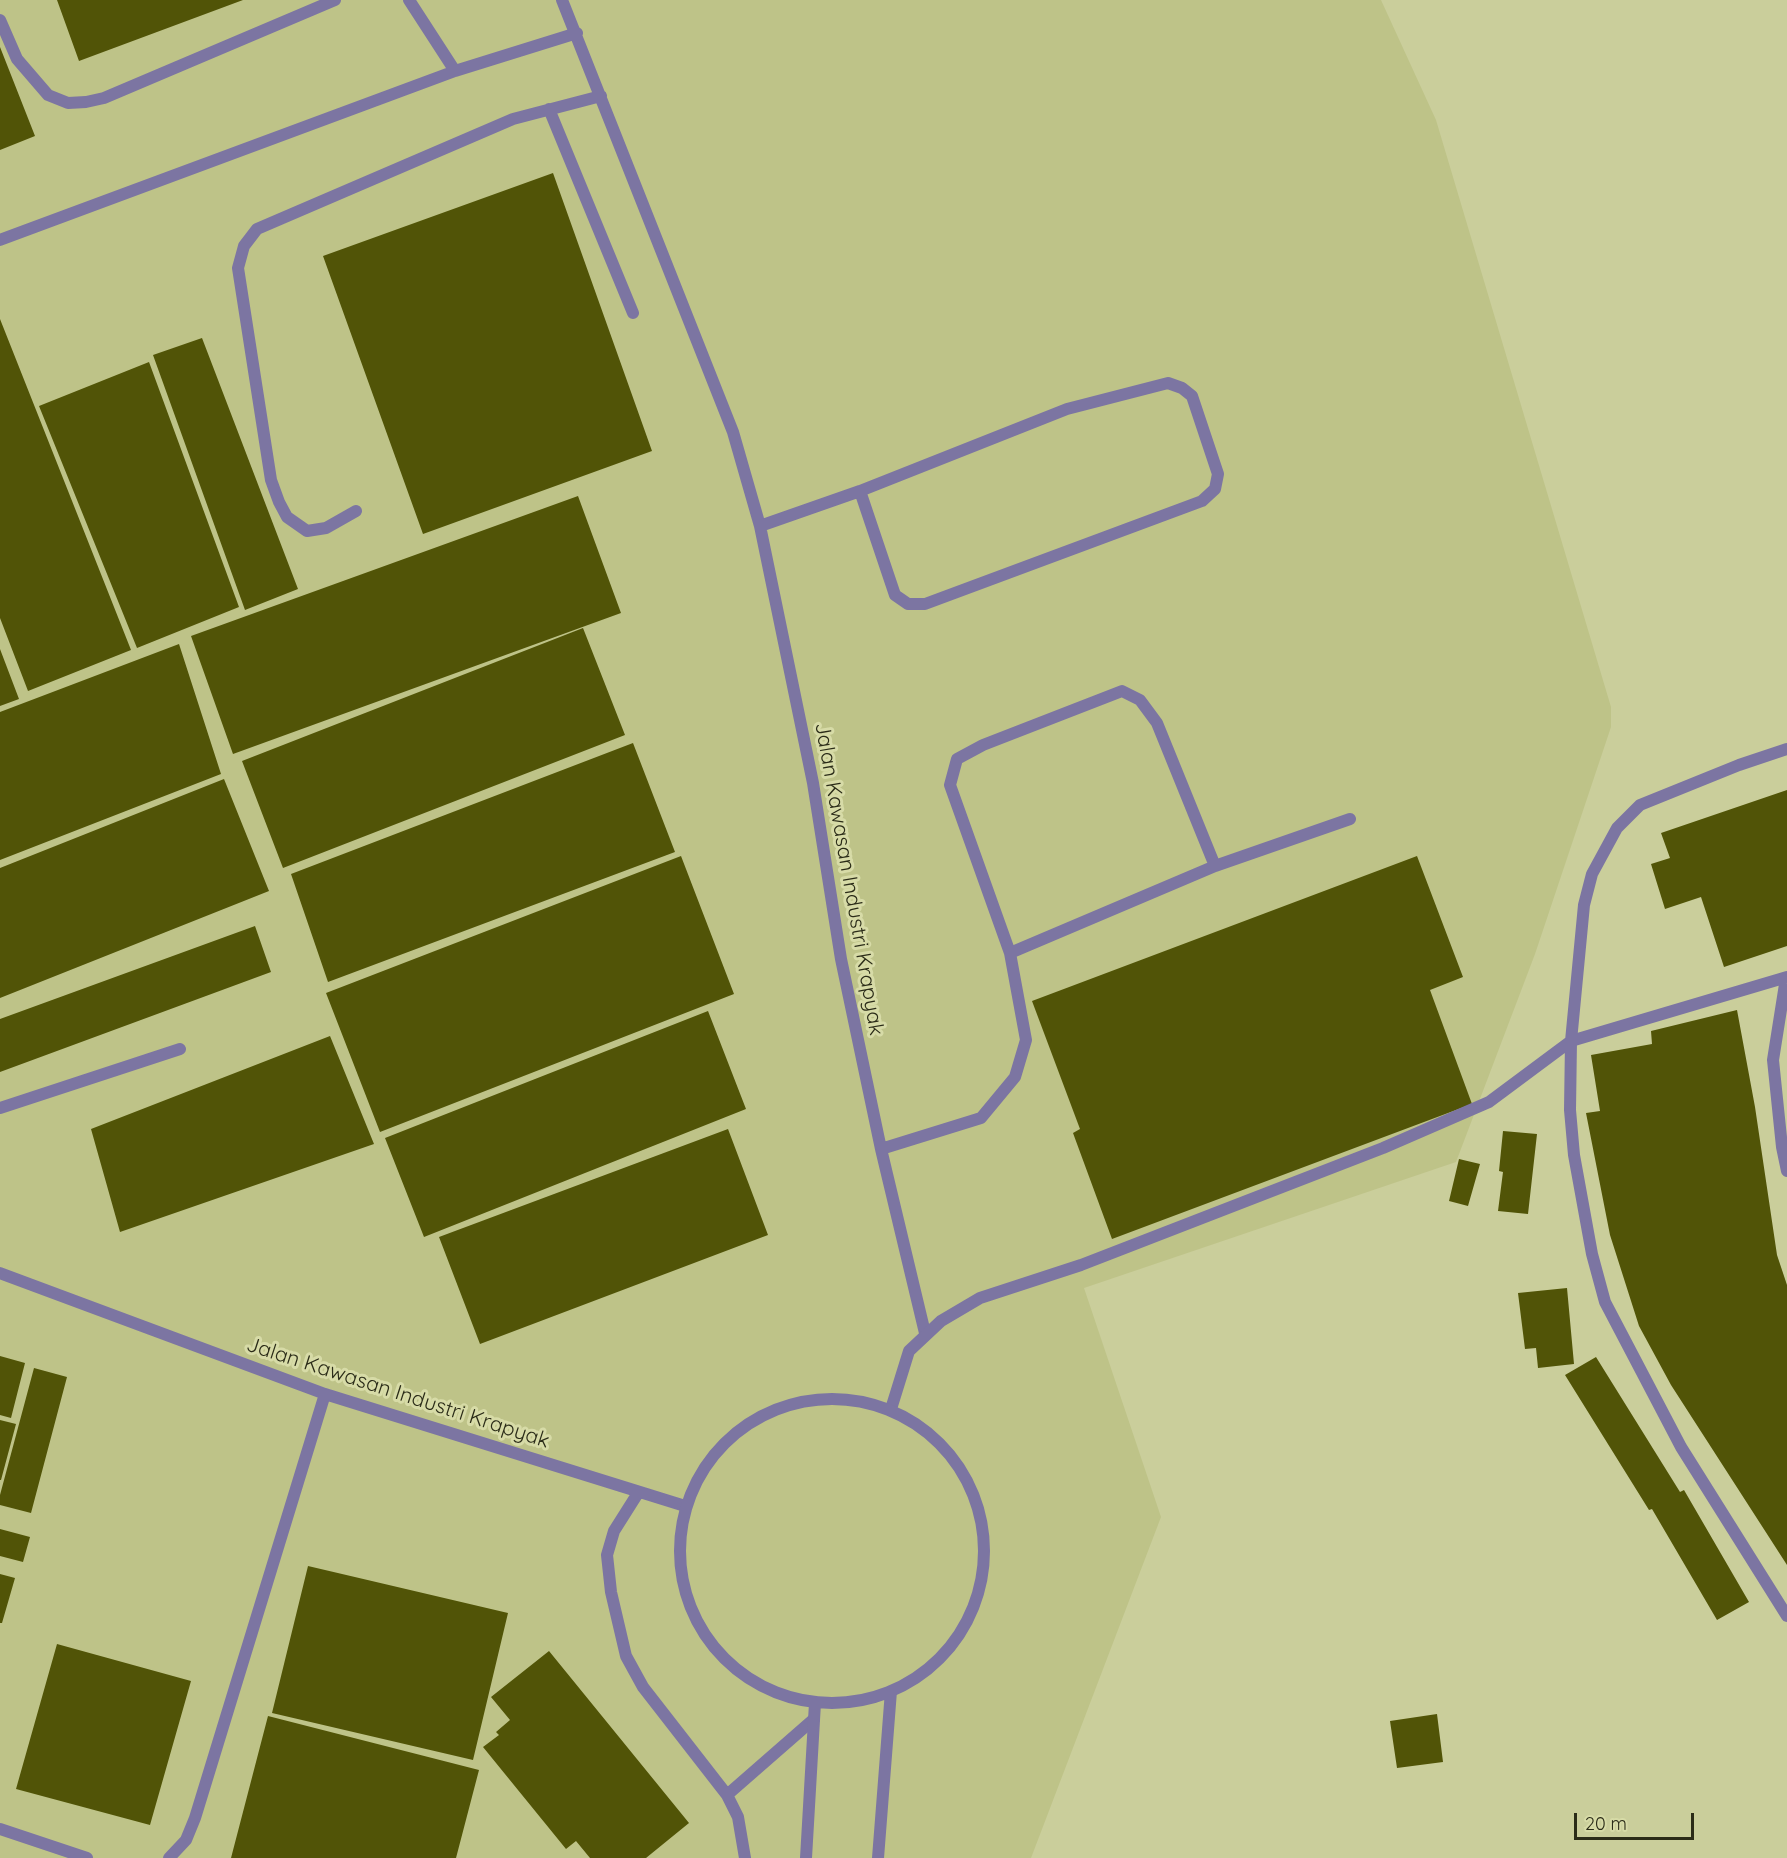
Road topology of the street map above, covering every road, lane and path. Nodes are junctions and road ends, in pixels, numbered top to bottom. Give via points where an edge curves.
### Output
1 (335, 0) edge
2 (409, 0) edge
3 (562, 0) edge
4 (0, 20) edge
5 (577, 33) junction
6 (455, 71) junction
7 (601, 96) junction
8 (549, 109) junction
9 (0, 240) edge
10 (633, 313) dead end
11 (860, 491) junction
12 (356, 511) dead end
13 (760, 526) junction
14 (1787, 749) edge
15 (1350, 819) dead end
16 (1215, 866) junction
17 (1010, 953) junction
18 (1786, 977) edge
19 (1571, 1041) junction
20 (180, 1049) dead end
21 (0, 1108) edge
22 (881, 1149) junction
23 (1787, 1171) edge
24 (0, 1273) edge
25 (925, 1334) junction
26 (325, 1394) junction
27 (891, 1409) junction
28 (638, 1493) junction
29 (685, 1506) junction
30 (1787, 1616) edge
31 (891, 1691) junction
32 (815, 1703) junction
33 (814, 1719) junction
34 (728, 1795) junction
35 (0, 1829) edge
36 (87, 1858) edge
37 (169, 1858) edge
38 (745, 1858) edge
39 (806, 1858) edge
40 (878, 1858) edge

1 - 4 street via 104,98 86,102 68,103 48,96 17,59
2 - 6 street
3 - 5 street, Jalan Kawasan Industri Krapyak
5 - 6 street
5 - 7 street, Jalan Kawasan Industri Krapyak
6 - 9 street
7 - 8 street
7 - 13 street, Jalan Kawasan Industri Krapyak via 733,432
8 - 10 street
8 - 12 street via 513,119 257,229 244,246 238,268 271,480 279,501 287,517 307,531 326,528
11 - 11 street via 1067,409 1167,383 1192,396 1218,474 1215,489 1202,501 925,604 908,604 895,596
11 - 13 street
13 - 22 street, Jalan Kawasan Industri Krapyak via 813,783 841,959
14 - 19 street via 1640,805 1617,828 1592,874 1584,905
15 - 16 street
16 - 17 street
16 - 17 street via 1157,723 1140,700 1122,691 983,745 957,759 950,785
17 - 22 street via 1026,1040 1015,1077 981,1118
18 - 19 street
18 - 23 street via 1773,1060
19 - 25 street via 1489,1102 1383,1148 1092,1261 980,1298
19 - 30 street via 1574,1155 1605,1302 1681,1447
20 - 21 street
22 - 25 street, Jalan Kawasan Industri Krapyak
24 - 26 street, Jalan Kawasan Industri Krapyak
25 - 27 street via 909,1351
26 - 28 street, Jalan Kawasan Industri Krapyak
26 - 37 street via 195,1818 186,1840
27 - 29 street via 853,1399 810,1399 769,1411 732,1435 704,1467
27 - 31 street via 929,1432 960,1466 979,1508 985,1553 977,1598 957,1638 925,1672
28 - 29 street, Jalan Kawasan Industri Krapyak
28 - 34 street via 614,1531 608,1555 611,1592 626,1656 643,1687
29 - 32 street via 678,1550 684,1594 703,1635 733,1668 771,1692
31 - 32 street via 854,1702
31 - 40 street
32 - 33 street
33 - 34 street
33 - 39 street
34 - 38 street via 738,1817
35 - 36 street

